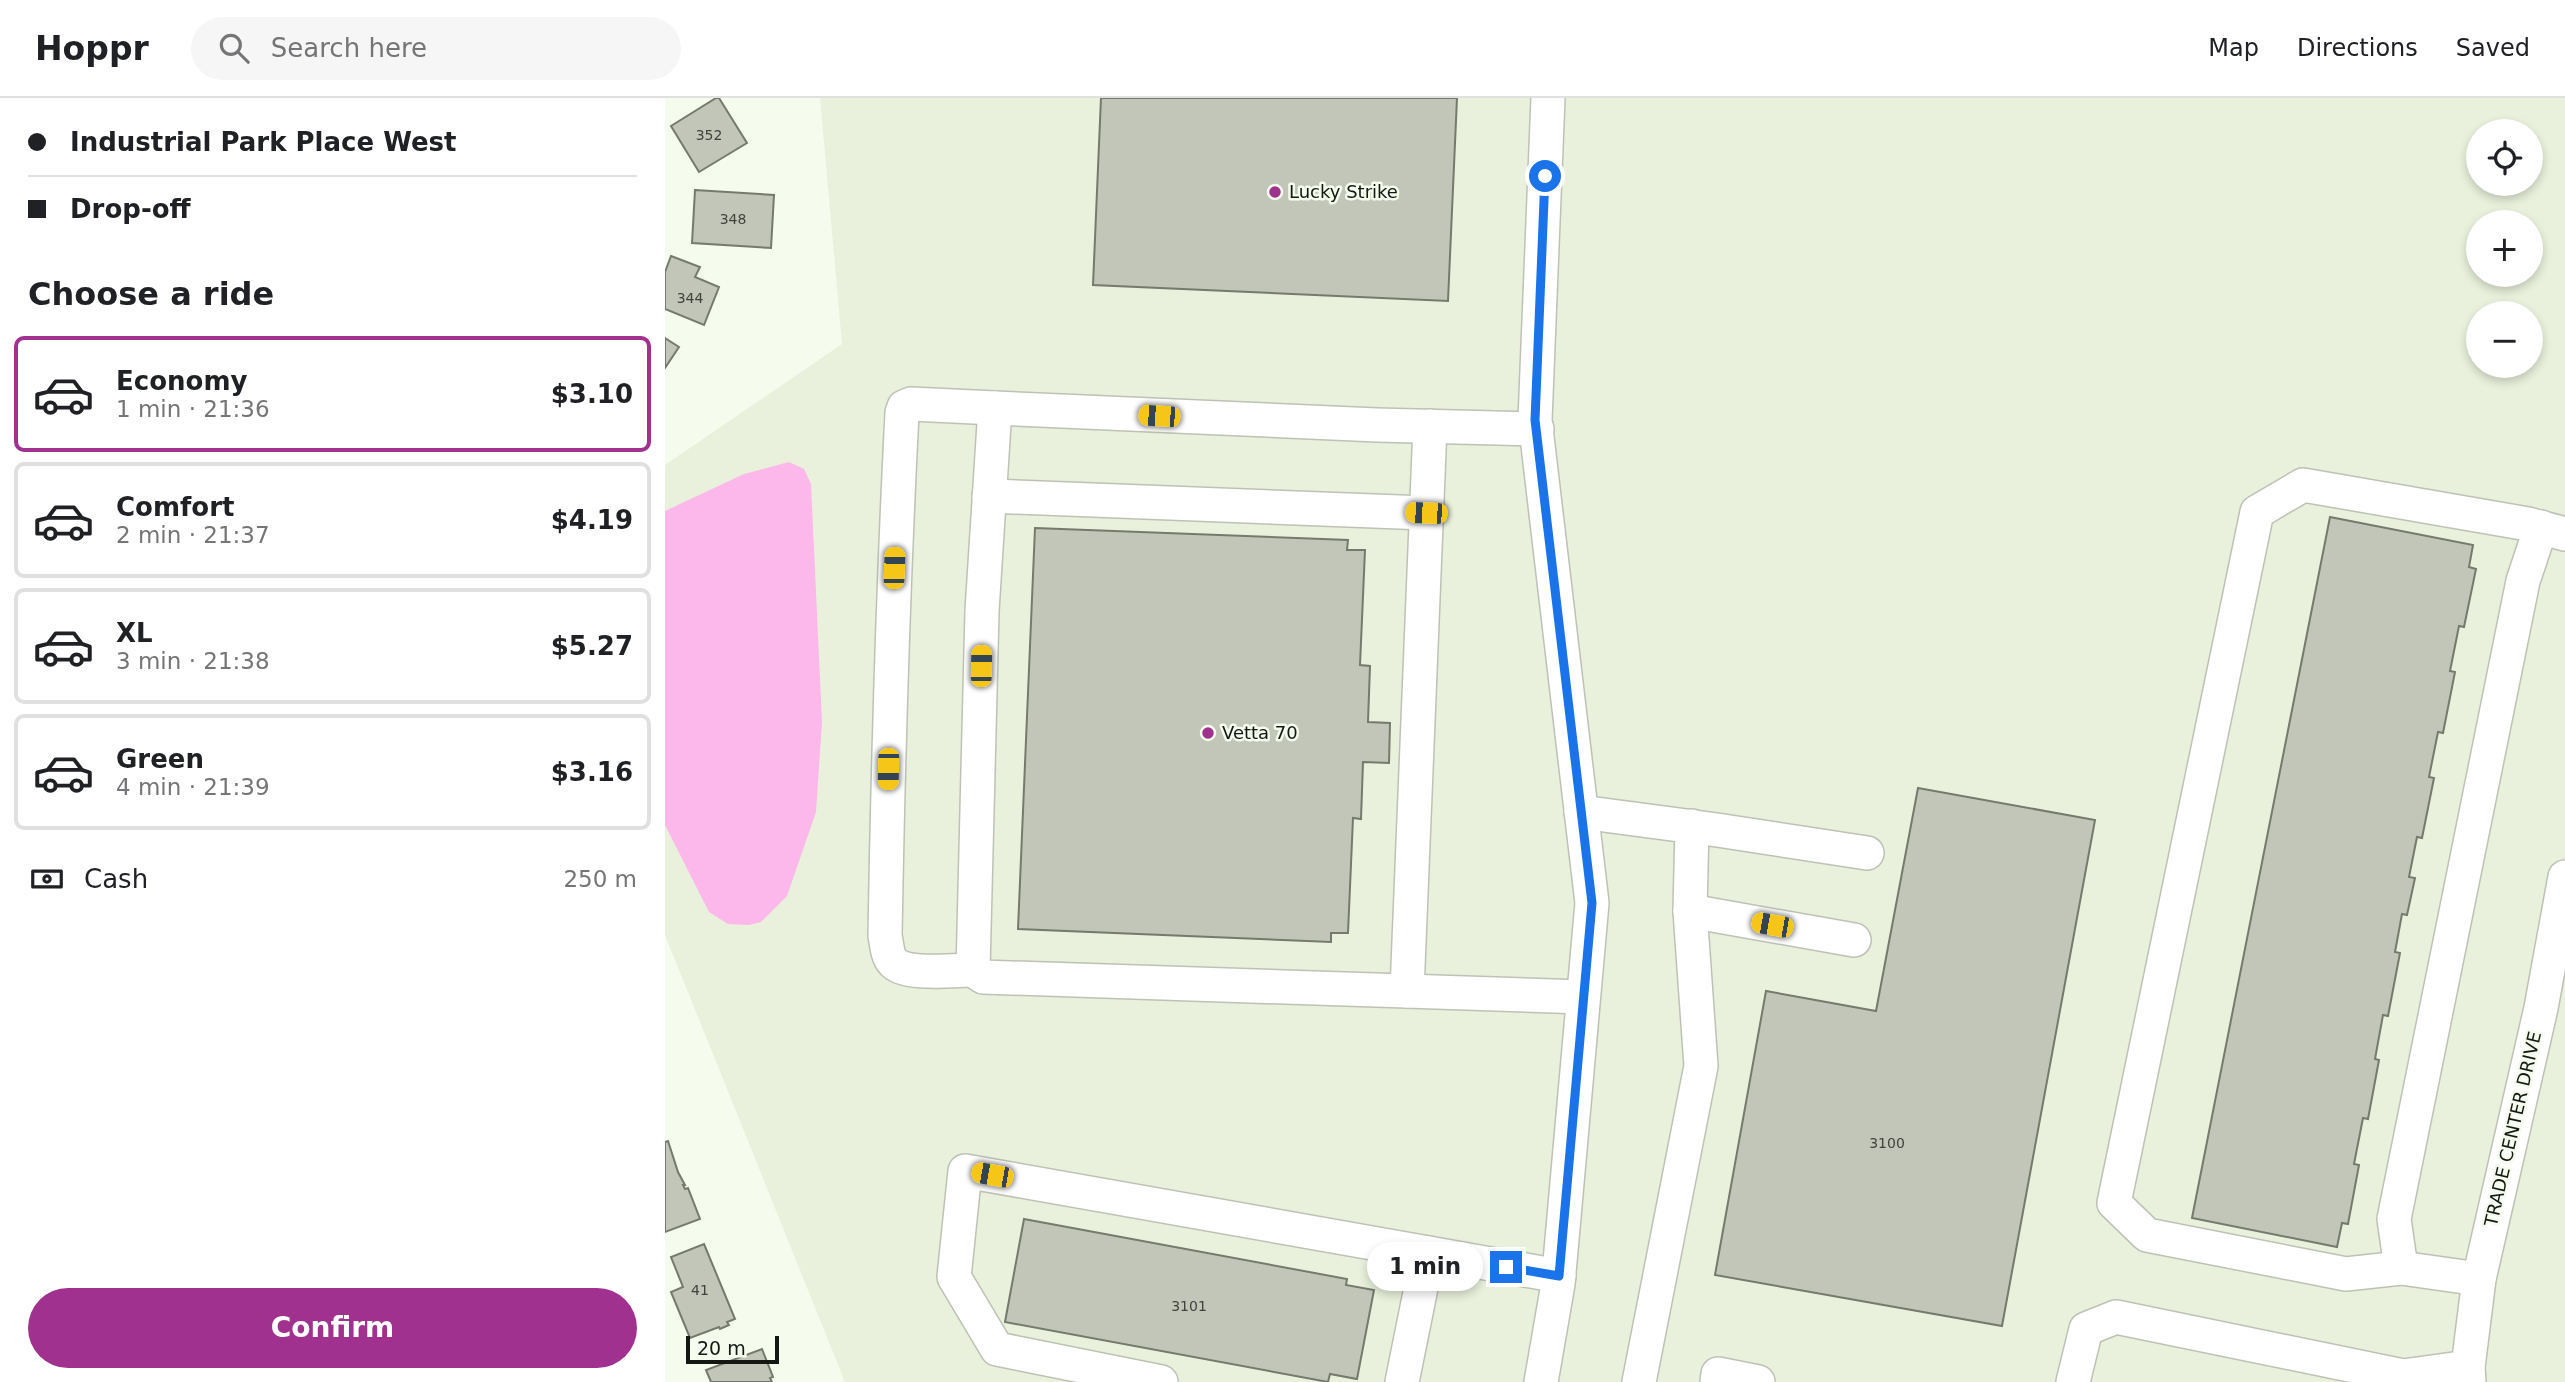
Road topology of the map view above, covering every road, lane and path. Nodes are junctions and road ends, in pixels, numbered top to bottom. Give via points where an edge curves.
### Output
1 (1548, 98) edge
2 (995, 408) junction
3 (1430, 426) junction
4 (1537, 429) junction
5 (989, 496) junction
6 (1426, 513) junction
7 (2553, 531) edge
8 (1581, 812) junction
9 (1692, 827) junction
10 (1867, 853) dead end
11 (2565, 877) edge
12 (1690, 911) junction
13 (1854, 940) dead end
14 (973, 970) junction
15 (1406, 991) junction
16 (1583, 997) junction
17 (2553, 1011) edge
18 (1428, 1253) junction
19 (2401, 1268) junction
20 (1559, 1276) junction
21 (2479, 1279) junction
22 (2469, 1374) edge
23 (2401, 1379) edge
24 (1161, 1382) edge
25 (1402, 1382) edge
26 (1541, 1382) edge
27 (1639, 1382) edge
28 (1717, 1382) edge
29 (1758, 1382) edge
30 (2073, 1382) edge

1 - 4 street
2 - 3 street
2 - 5 street
2 - 14 street via 904,407 895,556 887,945 894,964 907,970
3 - 4 street
3 - 6 street
4 - 8 street
5 - 6 street
5 - 14 street
6 - 15 street
7 - 19 street via 2523,581 2394,1219
7 - 19 street via 2303,485 2257,512 2114,1203 2147,1235 2346,1274
8 - 9 street
8 - 16 street via 1592,903
9 - 10 street
9 - 12 street
11 - 17 street, TRADE CENTER DRIVE
12 - 13 street
12 - 27 street via 1701,1066
14 - 15 street via 983,977
15 - 16 street
16 - 20 street
17 - 21 street, TRADE CENTER DRIVE
18 - 20 street
18 - 24 street via 965,1171 954,1277 997,1349
18 - 25 street
19 - 21 street
20 - 26 street
21 - 22 street, TRADE CENTER DRIVE
22 - 23 street
23 - 30 street via 2116,1317 2086,1329
28 - 29 street via 1718,1374

